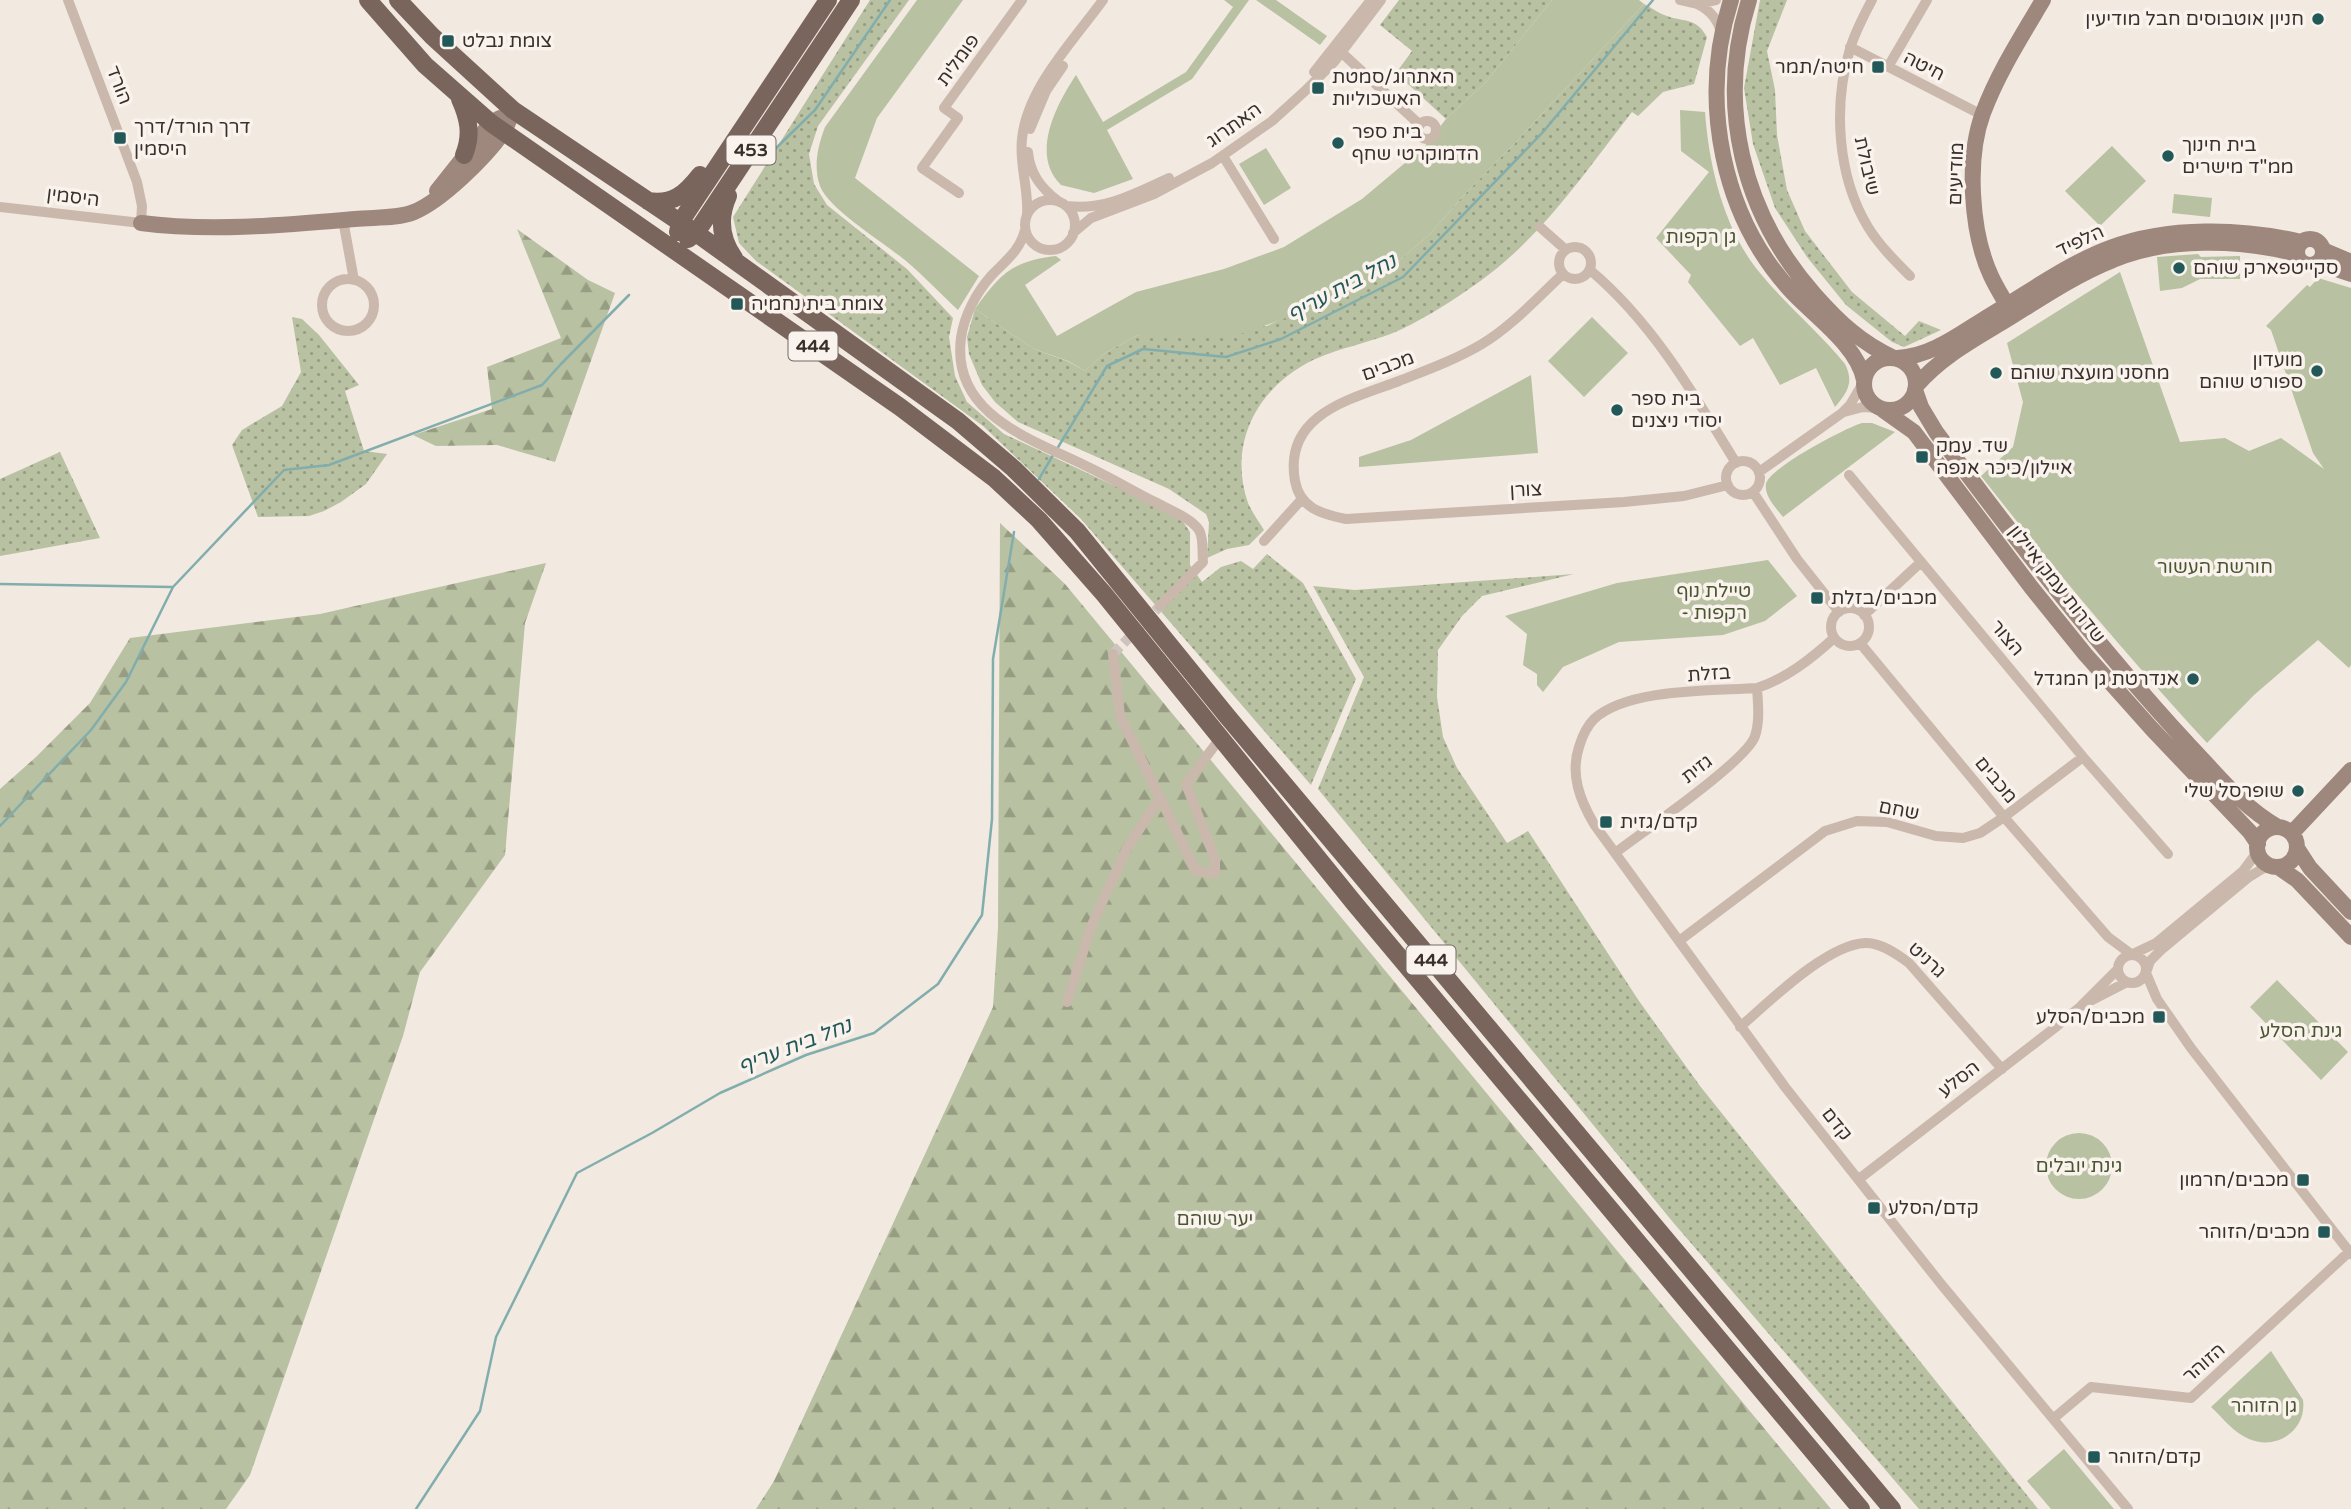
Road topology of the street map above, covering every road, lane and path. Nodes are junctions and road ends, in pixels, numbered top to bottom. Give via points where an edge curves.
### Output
1 (68, 0) edge
2 (368, 0) edge
3 (398, 0) edge
4 (828, 0) edge
5 (851, 0) edge
6 (1022, 0) edge
7 (1103, 0) edge
8 (1111, 0) edge
9 (1371, 0) edge
10 (1381, 0) edge
11 (1680, 0) edge
12 (1716, 0) edge
13 (1731, 0) edge
14 (1749, 0) edge
15 (1872, 0) edge
16 (1927, 0) edge
17 (2043, 0) edge
18 (1695, 3) junction
19 (1722, 34) junction
20 (1850, 47) junction
21 (1341, 52) junction
22 (1888, 67) junction
23 (459, 96) junction
24 (513, 110) junction
25 (753, 110) junction
26 (1982, 115) junction
27 (1420, 125) dead end
28 (498, 128) junction
29 (752, 148) junction
30 (464, 155) junction
31 (1223, 156) junction
32 (959, 193) dead end
33 (430, 201) junction
34 (646, 201) junction
35 (1062, 204) junction
36 (0, 207) edge
37 (1027, 215) junction
38 (343, 220) junction
39 (141, 223) junction
40 (680, 223) junction
41 (1540, 228) dead end
42 (1025, 230) junction
43 (696, 233) junction
44 (1073, 233) junction
45 (1274, 239) dead end
46 (2299, 248) junction
47 (674, 249) junction
48 (1044, 249) junction
49 (1566, 250) junction
50 (2320, 256) junction
51 (1009, 259) junction
52 (2351, 262) edge
53 (741, 266) junction
54 (1590, 270) junction
55 (1563, 274) junction
56 (2351, 274) edge
57 (1990, 275) junction
58 (1910, 276) dead end
59 (354, 280) junction
60 (2010, 311) junction
61 (1972, 327) junction
62 (1895, 358) junction
63 (1863, 382) junction
64 (1916, 388) junction
65 (1881, 409) junction
66 (1842, 413) junction
67 (1736, 463) junction
68 (1759, 472) junction
69 (1849, 475) dead end
70 (1728, 485) junction
71 (1754, 492) junction
72 (1302, 499) junction
73 (1264, 541) dead end
74 (1921, 562) junction
75 (1160, 606) tunnel mouth
76 (1839, 612) junction
77 (1864, 615) junction
78 (1834, 638) junction
79 (1860, 643) junction
80 (1113, 654) dead end
81 (1757, 688) junction
82 (1584, 734) joint
83 (1221, 737) junction
84 (2083, 757) junction
85 (2351, 770) edge
86 (1160, 798) junction
87 (2004, 817) junction
88 (2289, 836) junction
89 (2258, 847) junction
90 (1615, 853) junction
91 (2168, 854) dead end
92 (2275, 866) junction
93 (2351, 912) edge
94 (2108, 937) junction
95 (2351, 937) edge
96 (1679, 941) junction
97 (2132, 954) junction
98 (2119, 965) junction
99 (2146, 972) junction
100 (2131, 982) junction
101 (2157, 999) junction
102 (1067, 1002) dead end
103 (2080, 1007) junction
104 (1740, 1027) junction
105 (2002, 1069) junction
106 (1859, 1179) junction
107 (2350, 1253) edge
108 (2054, 1418) junction
109 (1861, 1509) edge
110 (1892, 1509) edge
111 (2128, 1509) edge

1 - 39 street, הורד via 137,182
2 - 23 main road, 444
3 - 24 main road, 444
4 - 25 main road, 453
5 - 29 main road, 453
6 - 32 street, פומלית via 944,108 958,118 922,168
7 - 37 street via 1044,79 1028,111 1021,154
8 - 35 street via 1046,91 1031,127 1028,154 1032,172 1041,187
9 - 35 street, האתרוג via 1301,86 1238,138 1122,199 1087,208
10 - 21 street, האתרוג
11 - 18 street
12 - 18 street
13 - 19 main road
14 - 62 main road via 1736,58 1735,113 1747,178 1760,214 1791,266 1826,307 1858,339
15 - 20 street, שיבולת
16 - 22 street
17 - 26 main road, מודיעים
18 - 19 street via 1715,18
19 - 63 main road via 1716,94 1720,139 1744,221 1774,272 1854,356
20 - 22 street, חיטה
20 - 58 street, שיבולת via 1840,121 1849,182 1868,228
21 - 27 street
21 - 31 street, האתרוג via 1287,108
22 - 26 street, חיטה
23 - 28 main road, 444
23 - 30 main road via 469,125
24 - 28 main road
24 - 34 main road, 444
25 - 34 main road via 681,196 673,201
25 - 40 main road, 453
26 - 57 main road, מודיעים via 1974,158 1974,203
28 - 30 main road
28 - 33 main road via 469,172
28 - 47 main road, 444
29 - 43 main road, 453
29 - 53 main road via 722,213 726,245
30 - 33 main road
31 - 44 street, האתרוג via 1154,194 1091,218
31 - 45 street
33 - 38 main road via 402,215
34 - 40 main road, 444
35 - 37 street via 1038,203
35 - 44 street via 1074,218
36 - 39 street, היסמין
37 - 42 street
38 - 39 main road via 226,227
38 - 59 street
40 - 43 main road, 444
40 - 47 main road, 453
41 - 49 street
42 - 48 street via 1034,245
42 - 51 street
43 - 47 main road, 453
43 - 53 main road, 444
44 - 48 street via 1060,248
46 - 50 main road via 2305,264
46 - 50 main road via 2315,240
46 - 60 main road, הלפיד via 2241,243 2142,250 2113,259
47 - 83 main road, 444 via 994,478 1069,551
48 - 51 street
49 - 54 street via 1575,246 1586,250 1592,262
49 - 55 street via 1558,262
50 - 52 main road
50 - 56 main road
51 - 75 street via 991,276 965,321 961,351 971,391 1002,424 1199,530 1203,562
53 - 110 main road, 444 via 985,442 1077,531
54 - 55 street via 1578,279
54 - 67 street via 1642,322
55 - 72 street, מכבים via 1482,344 1355,396 1316,418 1296,448 1294,472
57 - 60 main road, מודיעים
57 - 61 main road via 1989,300
59 - 59 street via 330,286 322,301 325,318 344,331 365,325 373,311 368,288
60 - 61 main road, הלפיד
60 - 64 main road, הלפיד via 1939,361
61 - 62 main road, הלפיד via 1930,351
62 - 63 main road via 1872,364
62 - 64 main road via 1912,369
63 - 65 main road via 1866,397
63 - 66 street
64 - 65 main road via 1905,405
64 - 88 main road, שדרות עמק איילון via 1936,432 2090,633 2236,793 2261,818
65 - 66 street via 1863,407
65 - 89 main road, שדרות עמק איילון via 1914,432 2085,654 2250,832
66 - 68 street
67 - 68 street via 1746,461
67 - 70 street via 1728,471
68 - 71 street
69 - 74 street, הצור
70 - 71 street via 1742,495
70 - 72 street, צורן via 1685,496 1624,502 1346,519 1324,515
71 - 76 street via 1797,559
72 - 73 street
74 - 77 street
74 - 84 street, הצור
76 - 77 street via 1852,609
76 - 78 street via 1831,624
77 - 79 street via 1869,626
78 - 79 street via 1843,645
78 - 81 street, בזלת via 1787,674
79 - 87 street, מכבים
80 - 86 street via 1120,716
81 - 82 street, בזלת via 1648,696 1617,704 1594,719
81 - 90 street, גזית via 1758,721 1749,747
82 - 90 street, קדם via 1574,762 1577,787 1584,807
83 - 86 street via 1186,784 1215,859 1215,873 1196,871
83 - 109 main road, 444
84 - 87 street, שחם
84 - 91 street, הצור
85 - 88 main road
86 - 102 street via 1127,848 1091,927
87 - 94 street, מכבים
87 - 96 street, שחם via 1963,838 1936,836 1887,822 1857,821 1825,831
88 - 89 main road via 2264,832
88 - 92 main road via 2292,860
88 - 93 main road, שדרות עמק איילון via 2310,868
89 - 92 main road via 2262,860
89 - 97 street via 2244,871 2156,943
90 - 96 street, קדם
92 - 95 main road via 2297,880
92 - 99 street via 2256,873 2161,950
94 - 97 street, מכבים
94 - 98 street, מכבים
96 - 104 street, קדם
97 - 98 street
97 - 99 street via 2144,961
98 - 100 street via 2120,977
98 - 103 street, הסלע
99 - 100 street via 2142,980
99 - 101 street
100 - 101 street
100 - 103 street, הסלע
101 - 107 street
103 - 105 street, הסלע
104 - 105 street, גרניט via 1816,963 1866,942 1909,962
104 - 106 street, קדם
105 - 106 street, הסלע
106 - 108 street, קדם
107 - 108 street, הזוהר via 2191,1398 2091,1387
108 - 111 street, קדם

